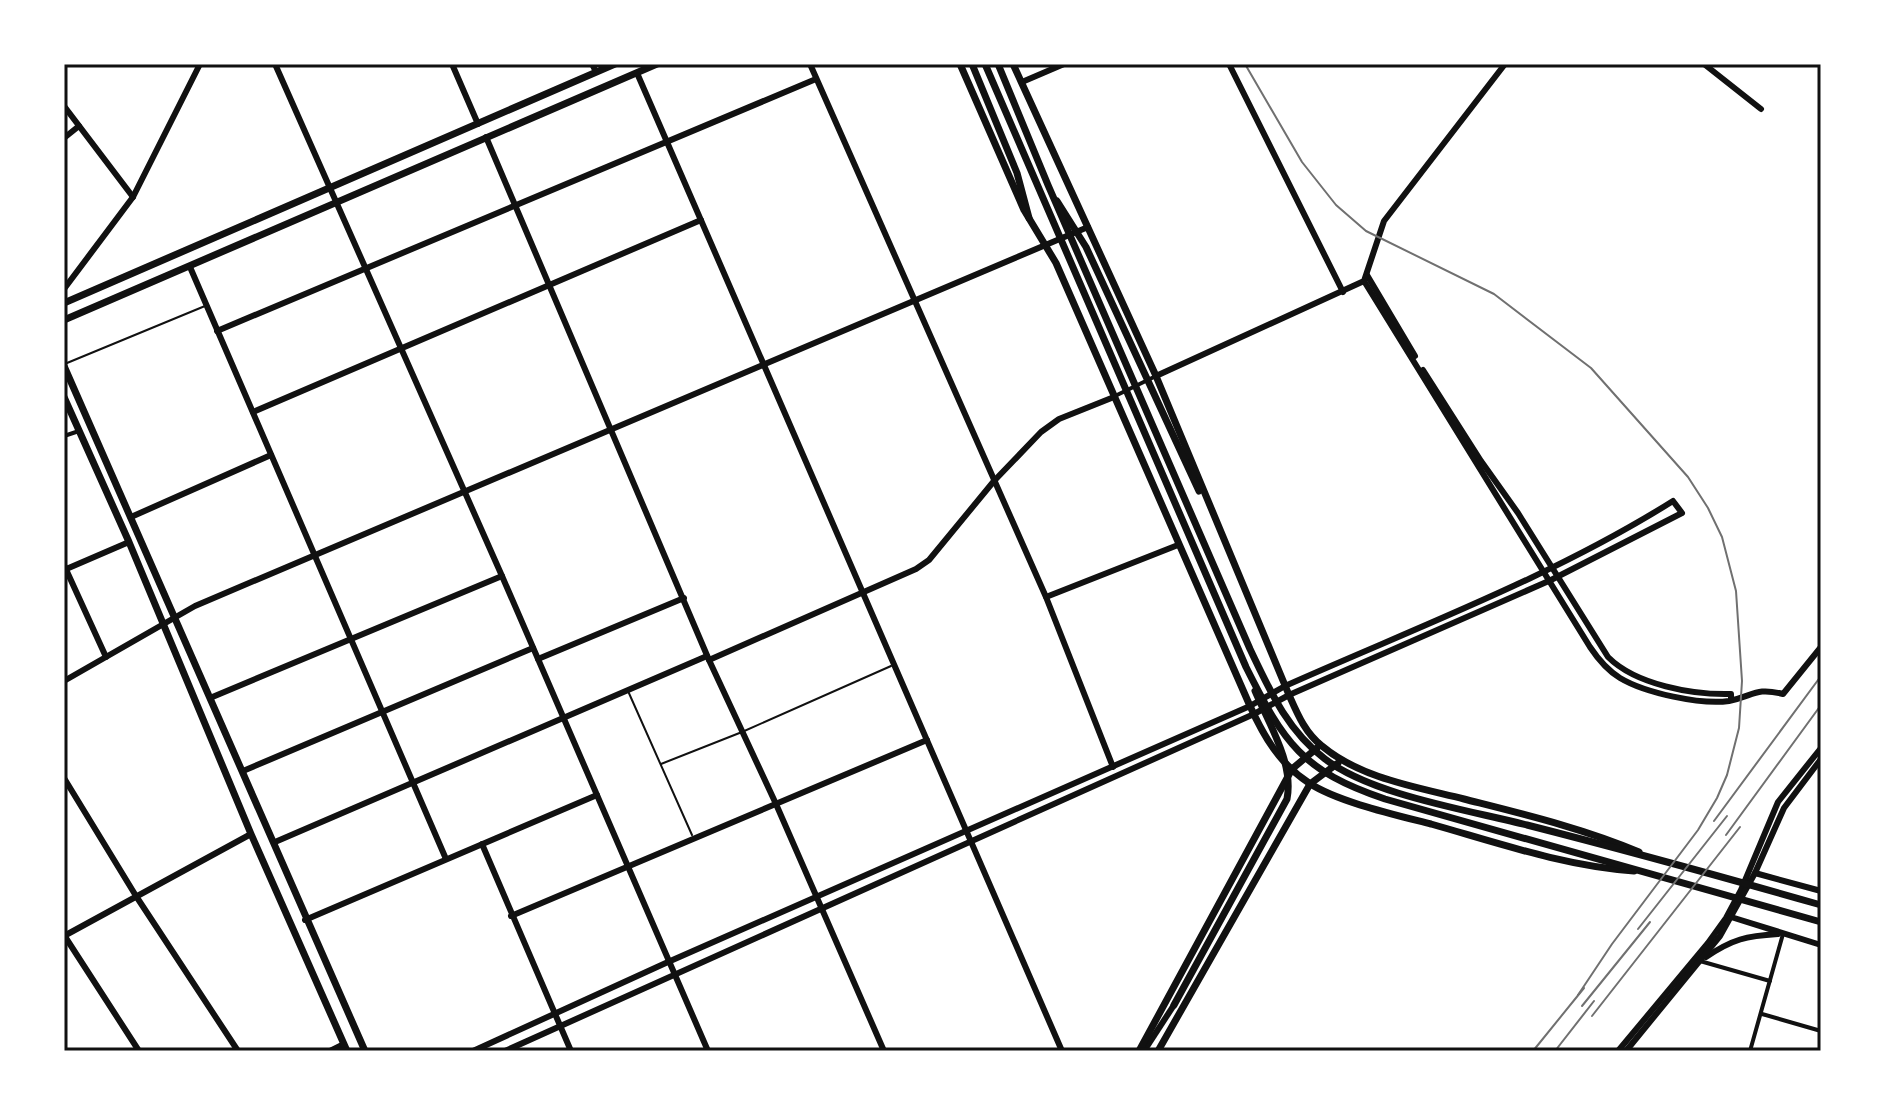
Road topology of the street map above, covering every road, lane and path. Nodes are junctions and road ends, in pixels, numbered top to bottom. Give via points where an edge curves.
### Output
1 (200, 64) edge
2 (275, 64) edge
3 (452, 64) edge
4 (615, 64) edge
5 (657, 64) edge
6 (810, 64) edge
7 (960, 64) edge
8 (972, 64) edge
9 (985, 64) edge
10 (998, 64) edge
11 (1013, 64) edge
12 (1064, 64) edge
13 (1229, 64) edge
14 (1505, 64) edge
15 (1704, 64) edge
16 (594, 68) edge
17 (637, 73) junction
18 (816, 79) junction
19 (1022, 82) junction
20 (64, 106) edge
21 (1761, 109) dead end
22 (478, 124) junction
23 (79, 126) junction
24 (486, 137) junction
25 (64, 138) edge
26 (667, 141) junction
27 (1048, 185) junction
28 (331, 188) junction
29 (133, 197) junction
30 (337, 202) junction
31 (516, 205) junction
32 (1029, 218) junction
33 (701, 220) junction
34 (1088, 227) junction
35 (1047, 244) junction
36 (190, 267) junction
37 (366, 268) junction
38 (1366, 278) junction
39 (550, 285) junction
40 (64, 289) edge
41 (1343, 292) junction
42 (916, 300) junction
43 (64, 303) edge
44 (206, 306) junction
45 (64, 320) edge
46 (217, 331) junction
47 (401, 349) junction
48 (64, 365) edge
49 (763, 365) junction
50 (1152, 378) junction
51 (64, 397) edge
52 (1114, 397) junction
53 (253, 412) junction
54 (613, 429) junction
55 (79, 431) junction
56 (64, 436) edge
57 (271, 455) junction
58 (994, 481) junction
59 (465, 492) junction
60 (131, 517) junction
61 (129, 542) junction
62 (1178, 545) junction
63 (315, 556) junction
64 (65, 568) edge
65 (1548, 569) junction
66 (502, 576) junction
67 (1554, 579) junction
68 (864, 593) junction
69 (1046, 597) junction
70 (684, 598) junction
71 (175, 619) junction
72 (164, 625) junction
73 (351, 641) junction
74 (1821, 647) edge
75 (533, 648) junction
76 (106, 657) junction
77 (708, 658) junction
78 (538, 659) junction
79 (895, 664) junction
80 (1246, 667) junction
81 (64, 681) edge
82 (628, 690) junction
83 (1287, 691) junction
84 (210, 698) junction
85 (1252, 710) junction
86 (381, 711) junction
87 (563, 718) junction
88 (742, 732) junction
89 (927, 740) junction
90 (1320, 745) junction
91 (1821, 748) edge
92 (1821, 759) edge
93 (1342, 760) junction
94 (661, 764) junction
95 (1113, 767) junction
96 (1292, 769) junction
97 (243, 771) junction
98 (64, 778) edge
99 (411, 782) junction
100 (1310, 784) junction
101 (597, 795) junction
102 (776, 804) junction
103 (966, 830) junction
104 (251, 834) junction
105 (694, 839) junction
106 (275, 842) junction
107 (972, 842) junction
108 (482, 844) junction
109 (1652, 857) junction
110 (446, 859) junction
111 (628, 867) junction
112 (1648, 872) junction
113 (1755, 873) junction
114 (1821, 891) edge
115 (136, 896) junction
116 (815, 897) junction
117 (1821, 905) edge
118 (821, 910) junction
119 (511, 916) junction
120 (1730, 916) junction
121 (305, 920) junction
122 (1821, 922) edge
123 (1783, 934) junction
124 (64, 935) edge
125 (1821, 945) edge
126 (1700, 961) junction
127 (668, 962) junction
128 (673, 974) junction
129 (1770, 981) junction
130 (1174, 1005) joint
131 (1761, 1013) junction
132 (555, 1014) junction
133 (560, 1026) junction
134 (1821, 1031) edge
135 (345, 1048) edge
136 (1140, 1050) edge
137 (139, 1051) edge
138 (238, 1051) edge
139 (330, 1051) edge
140 (365, 1051) edge
141 (473, 1051) edge
142 (505, 1051) edge
143 (571, 1051) edge
144 (708, 1051) edge
145 (884, 1051) edge
146 (1062, 1051) edge
147 (1158, 1051) edge
148 (1618, 1051) edge
149 (1626, 1051) edge
150 (1750, 1051) edge

1 - 29 street
2 - 28 street
3 - 22 street
4 - 16 main road
5 - 17 main road
6 - 18 street
7 - 32 main road
8 - 32 main road via 1017,173
9 - 80 main road
10 - 27 main road
11 - 19 main road
12 - 19 street
13 - 41 street
14 - 38 street via 1384,221
15 - 21 street
16 - 22 main road
17 - 24 main road
17 - 26 street
18 - 26 street
18 - 42 street
19 - 34 main road
20 - 23 street
22 - 28 main road
23 - 25 street
23 - 29 street
24 - 30 main road
24 - 31 street
26 - 31 street
26 - 33 street
27 - 50 main road via 1086,247
27 - 109 main road via 1250,649 1278,708 1297,734 1341,769 1395,791
28 - 30 street
28 - 43 main road
29 - 40 street
30 - 36 main road
30 - 37 street
31 - 37 street
31 - 39 street
32 - 35 main road
33 - 39 street
33 - 49 street
34 - 35 street
34 - 50 main road
35 - 42 street
35 - 52 main road
36 - 44 street
36 - 45 main road
37 - 46 street
37 - 47 street
38 - 41 street
38 - 65 street
39 - 47 street
39 - 54 street
41 - 50 street
42 - 49 street
42 - 58 street
44 - 46 street
44 - 48 lane
46 - 53 street
47 - 53 street
47 - 59 street
48 - 60 main road
49 - 54 street
49 - 68 street
50 - 52 street
50 - 83 main road
51 - 55 main road
52 - 58 street via 1059,419
52 - 62 main road
53 - 57 street
54 - 59 street
54 - 70 street
55 - 56 street
55 - 61 main road
57 - 60 street
57 - 63 street
58 - 68 street via 929,560
58 - 69 street
59 - 63 street
59 - 66 street
60 - 71 main road
61 - 64 street
61 - 72 main road
62 - 69 street
62 - 85 main road
63 - 71 street
63 - 73 street
64 - 76 street
65 - 67 street
65 - 67 street via 1673,501 1682,513
65 - 83 street
66 - 73 street
66 - 75 street
67 - 74 street via 1599,660 1621,678 1692,701 1731,700 1764,690 1783,694
67 - 83 street
68 - 77 street
68 - 79 street
69 - 95 street
70 - 77 street
70 - 78 street
71 - 72 street
71 - 84 main road
72 - 76 street
72 - 104 main road
73 - 84 street
73 - 86 street
75 - 78 street
75 - 86 street
76 - 81 street
77 - 82 street
77 - 88 street
78 - 87 street
79 - 88 lane
79 - 89 street
80 - 112 main road via 1290,743 1333,779 1385,799
80 - 130 main road via 1290,786 1286,803
82 - 87 street
82 - 94 lane
83 - 85 street
83 - 90 main road via 1300,720
84 - 97 main road
85 - 95 street
85 - 96 main road via 1266,740
85 - 107 street
86 - 97 street
86 - 99 street
87 - 99 street
87 - 101 street
88 - 94 lane
88 - 102 street
89 - 102 street
89 - 103 street
90 - 93 main road
90 - 96 main road
91 - 120 street via 1778,802
92 - 113 street via 1784,808
93 - 100 main road
93 - 109 main road via 1397,783 1584,830
94 - 105 lane
95 - 103 street
96 - 100 main road
96 - 136 main road
97 - 106 main road
98 - 115 street
99 - 106 street
99 - 110 street
100 - 112 main road via 1384,811 1591,868
100 - 147 main road
101 - 108 street
101 - 111 street
102 - 105 street
102 - 116 street
103 - 107 street
103 - 116 street
104 - 115 street
104 - 135 main road
105 - 111 street
106 - 121 main road
107 - 118 street
107 - 146 street
108 - 110 street
108 - 119 street
109 - 117 main road
110 - 121 street
111 - 119 street
111 - 127 street
112 - 122 main road
113 - 114 street
113 - 120 street
115 - 124 street
115 - 138 street
116 - 118 street
116 - 127 street
118 - 128 street
118 - 145 street
119 - 132 street
120 - 123 street
120 - 126 street
120 - 148 street
121 - 140 main road
123 - 125 street
123 - 126 street via 1727,942
123 - 129 street
124 - 137 street
126 - 129 street
126 - 149 street
127 - 128 street
127 - 132 street
128 - 133 street
128 - 144 street
129 - 131 street
130 - 136 street
131 - 134 street
131 - 150 street
132 - 133 street
132 - 141 street
133 - 142 street
133 - 143 street
135 - 139 street

